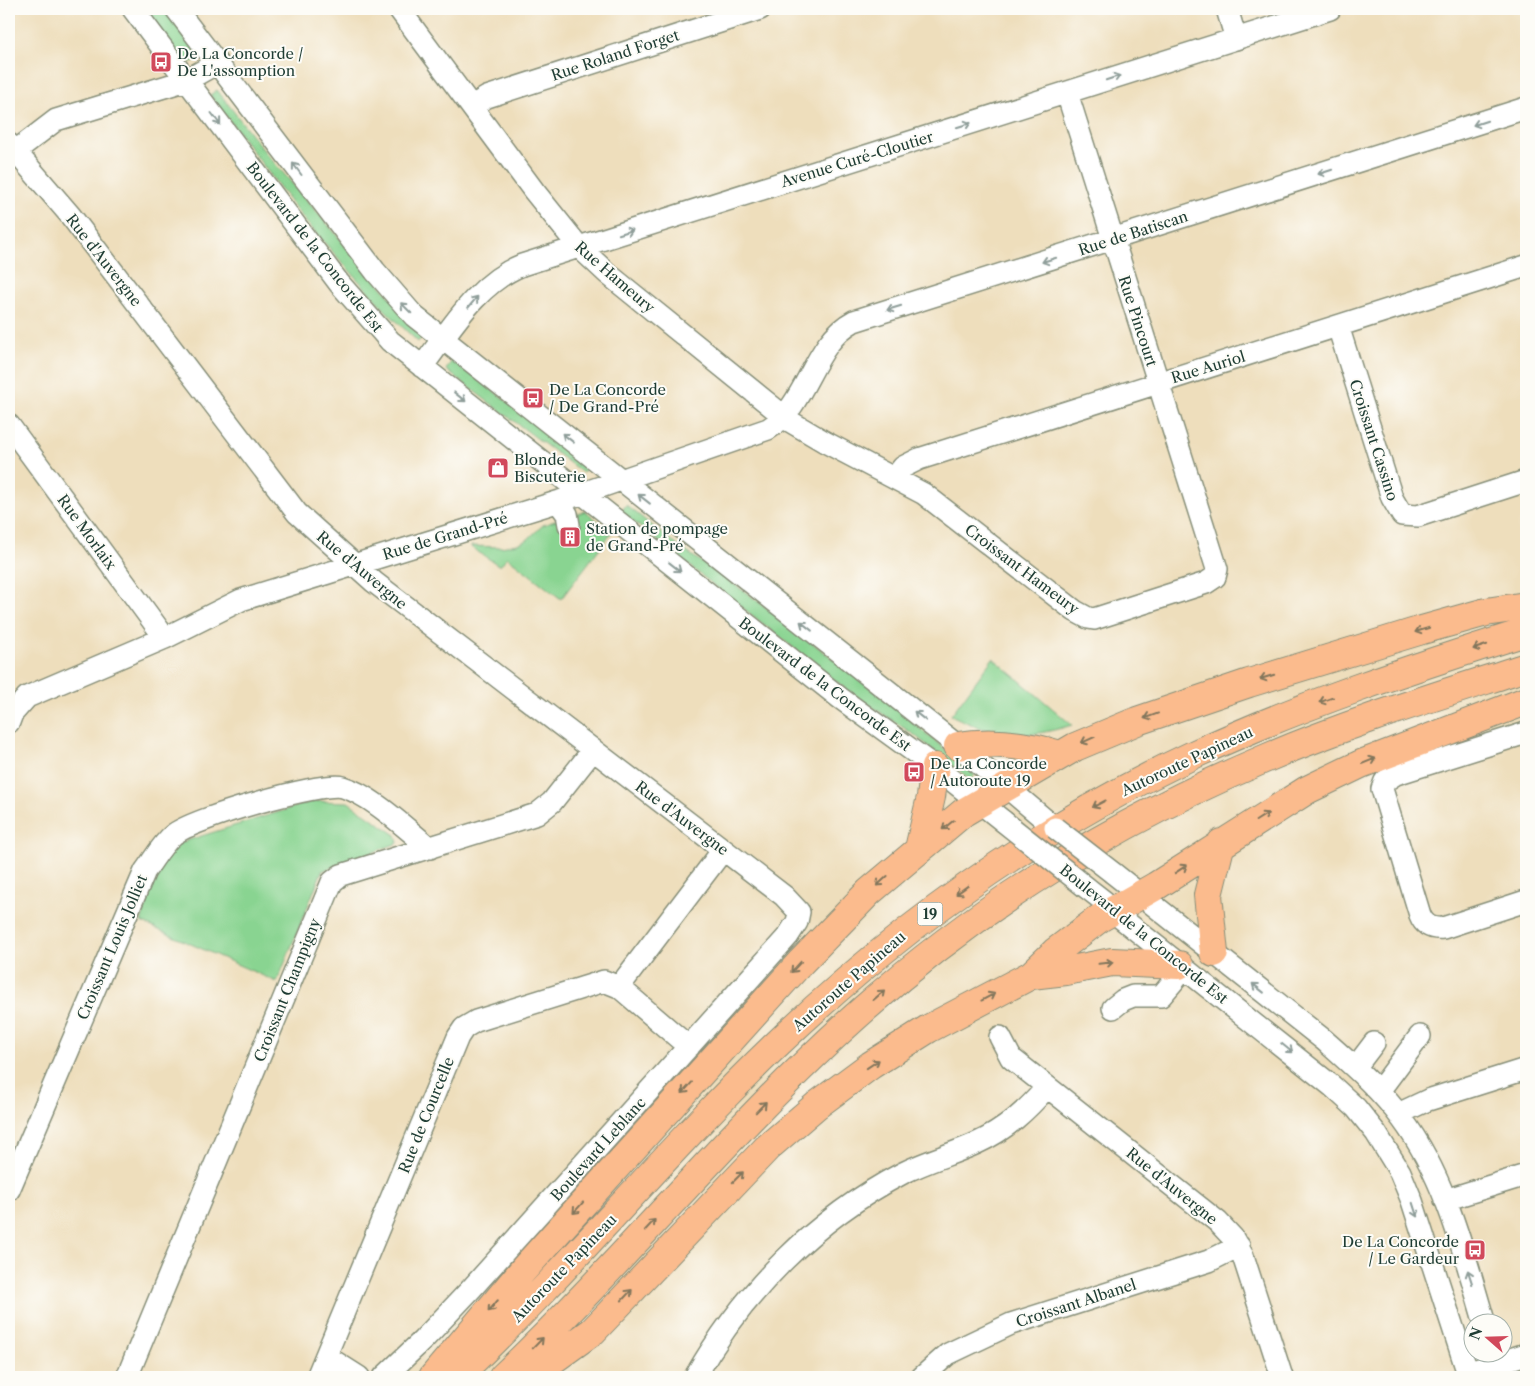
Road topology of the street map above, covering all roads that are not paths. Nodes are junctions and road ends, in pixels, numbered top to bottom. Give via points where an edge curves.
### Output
1 (133, 9) edge
2 (176, 9) edge
3 (399, 9) edge
4 (760, 9) edge
5 (1227, 9) edge
6 (1330, 9) edge
7 (1236, 39) junction
8 (217, 63) junction
9 (187, 80) junction
10 (1067, 93) junction
11 (472, 106) junction
12 (1526, 108) edge
13 (11, 150) edge
14 (1112, 240) junction
15 (579, 247) junction
16 (1526, 266) edge
17 (1338, 326) junction
18 (443, 340) junction
19 (422, 367) junction
20 (1158, 382) junction
21 (783, 415) junction
22 (9, 425) edge
23 (895, 477) junction
24 (620, 480) junction
25 (1526, 481) edge
26 (582, 493) junction
27 (558, 502) junction
28 (569, 525) dead end
29 (353, 564) junction
30 (1215, 577) joint
31 (1526, 606) edge
32 (1526, 632) edge
33 (165, 638) junction
34 (1526, 667) edge
35 (1526, 702) edge
36 (10, 715) edge
37 (1526, 733) edge
38 (958, 746) junction
39 (593, 750) junction
40 (1060, 755) junction
41 (935, 767) junction
42 (1006, 786) junction
43 (978, 802) junction
44 (1221, 843) junction
45 (430, 848) junction
46 (919, 849) junction
47 (723, 850) junction
48 (1140, 895) junction
49 (1526, 901) edge
50 (1114, 909) junction
51 (799, 912) joint
52 (1214, 953) junction
53 (1182, 966) junction
54 (1031, 975) junction
55 (619, 987) junction
56 (1113, 1008) dead end
57 (1420, 1036) dead end
58 (1000, 1037) dead end
59 (1374, 1044) dead end
60 (689, 1046) junction
61 (1355, 1068) junction
62 (1526, 1070) edge
63 (1047, 1086) junction
64 (1379, 1091) junction
65 (1398, 1114) junction
66 (1526, 1175) edge
67 (9, 1190) edge
68 (1445, 1200) junction
69 (1239, 1246) junction
70 (1482, 1314) edge
71 (1526, 1354) edge
72 (326, 1356) junction
73 (1497, 1365) edge
74 (1468, 1375) edge
75 (128, 1377) edge
76 (317, 1377) edge
77 (359, 1377) edge
78 (384, 1377) edge
79 (432, 1377) edge
80 (456, 1377) edge
81 (504, 1377) edge
82 (529, 1377) edge
83 (695, 1377) edge
84 (922, 1377) edge
85 (1282, 1377) edge

1 - 9 street, Boulevard de la Concorde Est
2 - 8 street, Boulevard de la Concorde Est
3 - 11 street, Rue Hameury
4 - 11 street, Rue Roland Forget via 487,97
5 - 7 street
6 - 7 street, Avenue Curé-Cloutier
10 -> 7 street, Avenue Curé-Cloutier
8 - 9 street
18 -> 8 street, Boulevard de la Concorde Est via 386,286
9 - 13 street via 56,120
9 -> 19 street, Boulevard de la Concorde Est via 354,301 382,333
10 - 14 street, Rue Pincourt
15 -> 10 street, Avenue Curé-Cloutier
11 - 15 street, Rue Hameury
12 -> 14 street, Rue de Batiscan
13 - 29 street, Rue d'Auvergne via 70,215 298,513
14 - 20 street, Rue Pincourt
14 -> 21 street, Rue de Batiscan via 848,324 829,344
18 -> 15 street, Avenue Curé-Cloutier via 481,292 500,275
15 - 21 street, Rue Hameury
16 - 17 street, Rue Auriol
17 - 20 street, Rue Auriol
17 - 25 street, Croissant Cassino via 1392,498 1402,515 1424,514
18 - 19 street, Avenue Curé-Cloutier
24 -> 18 street, Boulevard de la Concorde Est
19 -> 26 street, Boulevard de la Concorde Est
20 - 23 street, Rue Auriol via 919,459 904,466
20 - 30 street, Rue Pincourt via 1213,554 1217,569
21 - 23 street, Rue Hameury via 825,442
21 - 24 street, Rue de Grand-Pré via 768,429
22 - 33 street, Rue Morlaix
23 - 30 street, Croissant Hameury via 924,494 1088,618 1094,619 1206,583
24 - 26 street, Rue de Grand-Pré
38 -> 24 street, Boulevard de la Concorde Est
26 - 27 street, Rue de Grand-Pré
26 -> 41 street, Boulevard de la Concorde Est via 840,698
27 - 28 street via 567,514
27 - 29 street, Rue de Grand-Pré
29 - 33 street, Rue de Grand-Pré via 241,600
29 - 39 street, Rue d'Auvergne
31 -> 40 highway via 1477,614 1249,683 1137,721
32 -> 80 highway, Autoroute Papineau / 19 via 1345,693 1195,754 1058,827 962,890 888,946 775,1046 542,1292
33 - 36 street, Rue de Grand-Pré via 27,696
81 -> 34 highway, Autoroute Papineau / 19 via 790,1077 888,988 990,910 1118,830 1261,760 1361,722
44 -> 35 highway via 1292,798 1336,775
37 - 49 street via 1396,774 1383,785 1385,803 1425,924 1442,928
38 - 40 highway via 983,742 1031,746
38 - 42 street, Boulevard de la Concorde Est
39 - 45 street, Croissant Champigny via 552,802 537,814
39 - 47 street, Rue d'Auvergne
40 - 42 highway
41 - 43 street, Boulevard de la Concorde Est
41 - 46 highway via 932,797
42 - 43 highway
42 - 48 street, Boulevard de la Concorde Est, bridge
43 -> 46 highway
43 - 50 street, Boulevard de la Concorde Est, bridge
48 -> 44 highway
44 - 52 highway via 1208,895
45 - 67 street, Croissant Louis Jolliet via 361,794 341,786 321,786 225,813 174,834 145,870
45 - 75 street, Croissant Champigny via 341,875 332,882
46 -> 79 highway via 849,912 782,983 524,1269
47 - 51 street, Rue d'Auvergne via 793,902
47 - 55 street
48 - 50 highway
48 - 52 street, Boulevard de la Concorde Est
50 - 53 street, Boulevard de la Concorde Est
50 - 54 highway via 1055,952
51 - 60 street, Boulevard Leblanc via 788,936
61 -> 52 street, Boulevard de la Concorde Est
54 -> 53 highway via 1112,962
53 - 56 street via 1161,996 1133,996
53 -> 74 street, Boulevard de la Concorde Est via 1332,1086 1376,1132 1406,1186
82 -> 54 highway via 593,1331 730,1184 780,1135 823,1100 912,1038
55 - 60 street, Rue de Courcelle
55 - 72 street, Rue de Courcelle via 610,981 597,982 476,1021 464,1028
57 - 64 street
58 - 63 street, Rue d'Auvergne via 1011,1058
59 - 61 street
60 - 78 street, Boulevard Leblanc via 456,1306
61 - 64 street, Boulevard de la Concorde Est
62 - 65 street via 1428,1100
63 - 69 street, Rue d'Auvergne via 1218,1222
63 - 83 street via 1006,1127 883,1184 815,1232 751,1295
64 - 65 street, Boulevard de la Concorde Est
65 - 68 street, Boulevard de la Concorde Est via 1424,1154
66 - 68 street
70 -> 68 street, Boulevard de la Concorde Est
69 - 84 street, Croissant Albanel via 1209,1261 1011,1324 948,1354
69 - 85 street, Rue d'Auvergne
71 - 73 street
72 - 76 street, Rue de Courcelle
72 - 77 street
73 - 74 street

